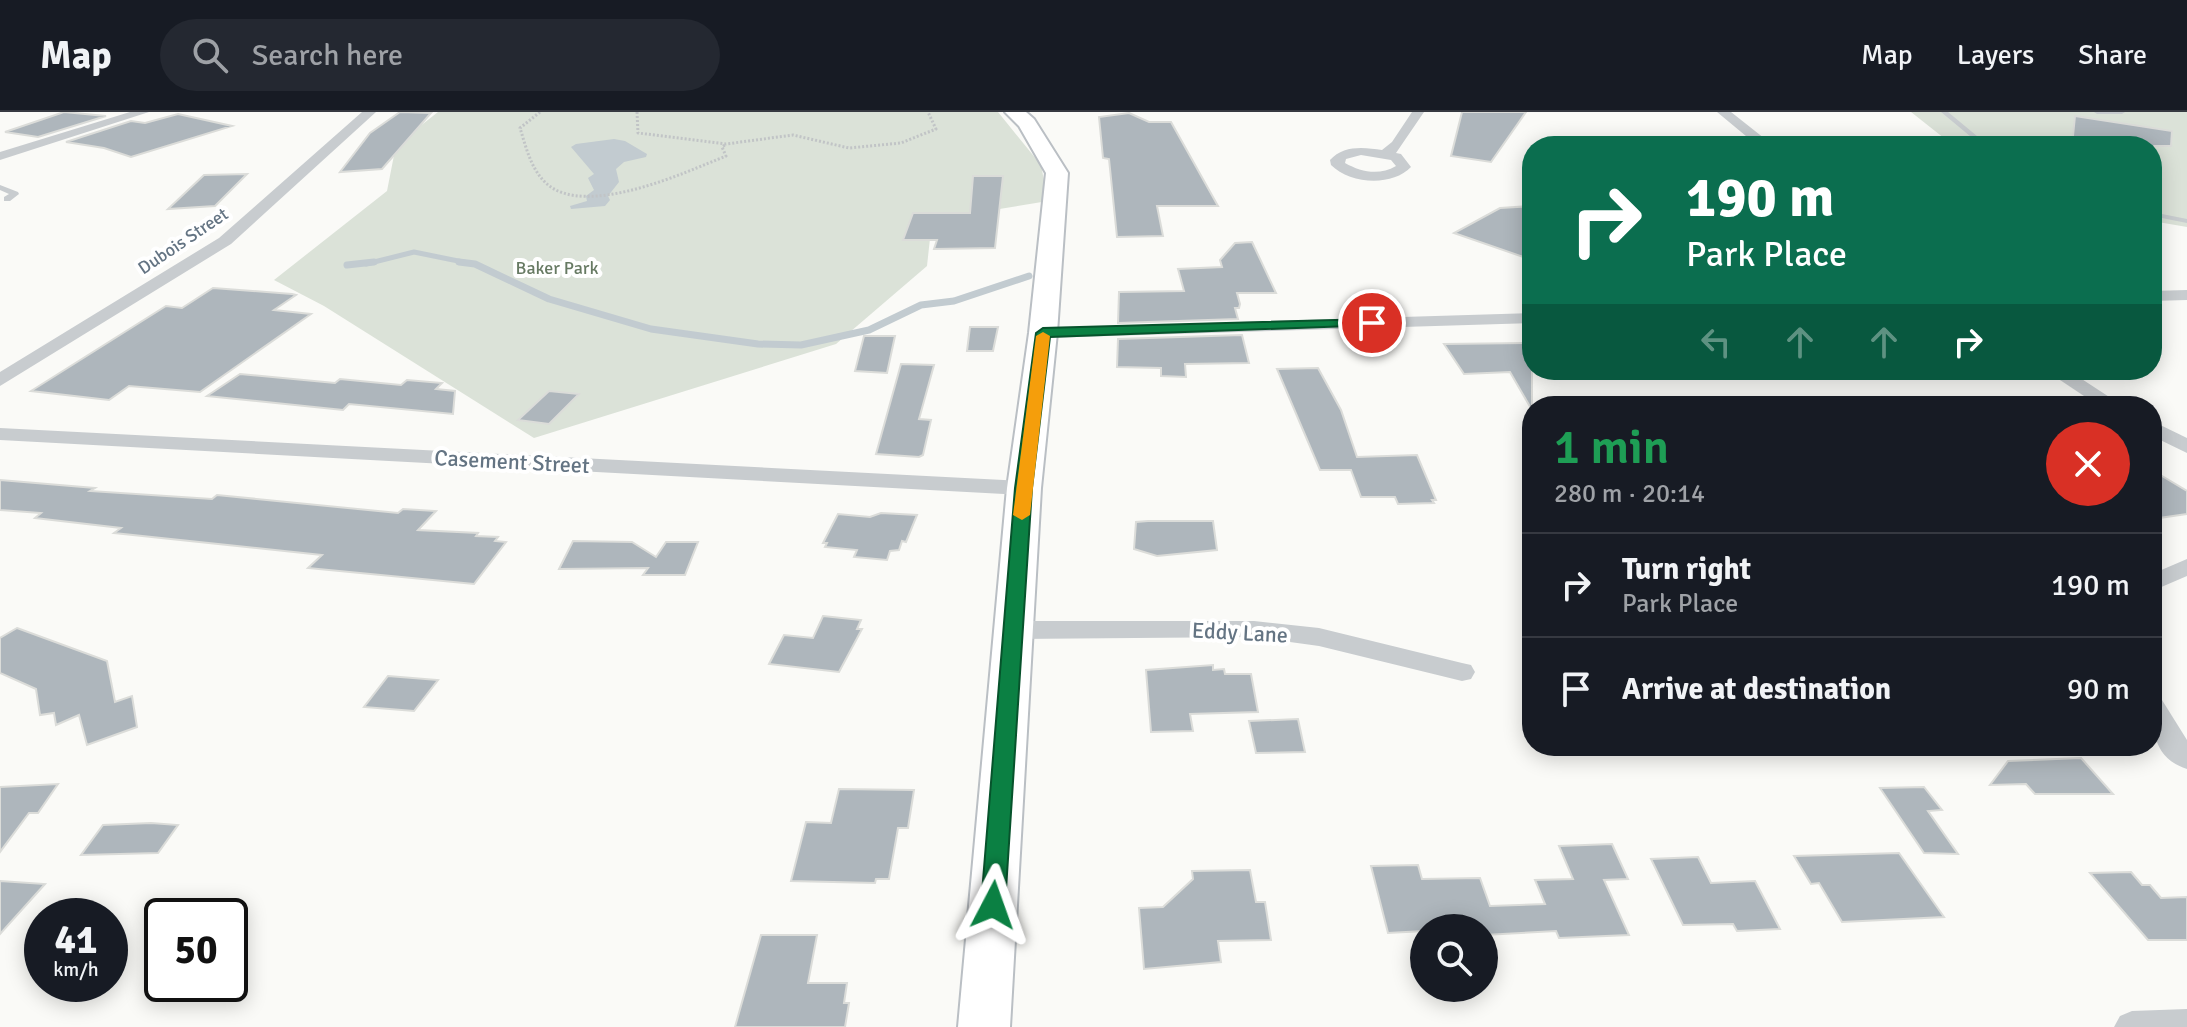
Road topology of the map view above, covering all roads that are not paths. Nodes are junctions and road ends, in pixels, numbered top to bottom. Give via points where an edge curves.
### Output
1 (143, 112) edge
2 (370, 112) edge
3 (1015, 112) edge
4 (1418, 112) edge
5 (1723, 112) edge
6 (1944, 112) edge
7 (2097, 112) edge
8 (2122, 112) edge
9 (1754, 136) edge
10 (1974, 136) edge
11 (1386, 154) dead end
12 (0, 156) edge
13 (0, 187) edge
14 (7, 199) dead end
15 (2162, 216) edge
16 (2187, 221) edge
17 (2187, 295) edge
18 (2162, 296) edge
19 (1522, 318) edge
20 (1043, 333) junction
21 (0, 380) edge
22 (2071, 380) edge
23 (2097, 396) edge
24 (2162, 433) edge
25 (0, 434) edge
26 (2187, 447) edge
27 (1024, 488) junction
28 (2187, 567) edge
29 (2162, 578) edge
30 (1013, 630) junction
31 (1462, 672) dead end
32 (2162, 726) edge
33 (2187, 758) edge
34 (2187, 1025) edge
35 (984, 1027) edge
36 (2132, 1027) edge

1 - 12 street
2 - 21 street, Dubois Street via 225,241
3 - 20 main road via 1057,173
4 - 11 street
5 - 9 street
6 - 10 lane
7 - 8 lane
13 - 14 lane via 15,194
15 - 16 lane
17 - 18 street
19 - 20 street
20 - 27 main road
22 - 23 street
24 - 26 street
25 - 27 street, Casement Street
27 - 30 main road
28 - 29 street
30 - 31 street, Eddy Lane via 1254,629 1319,637
30 - 35 main road
32 - 33 street
34 - 36 street

